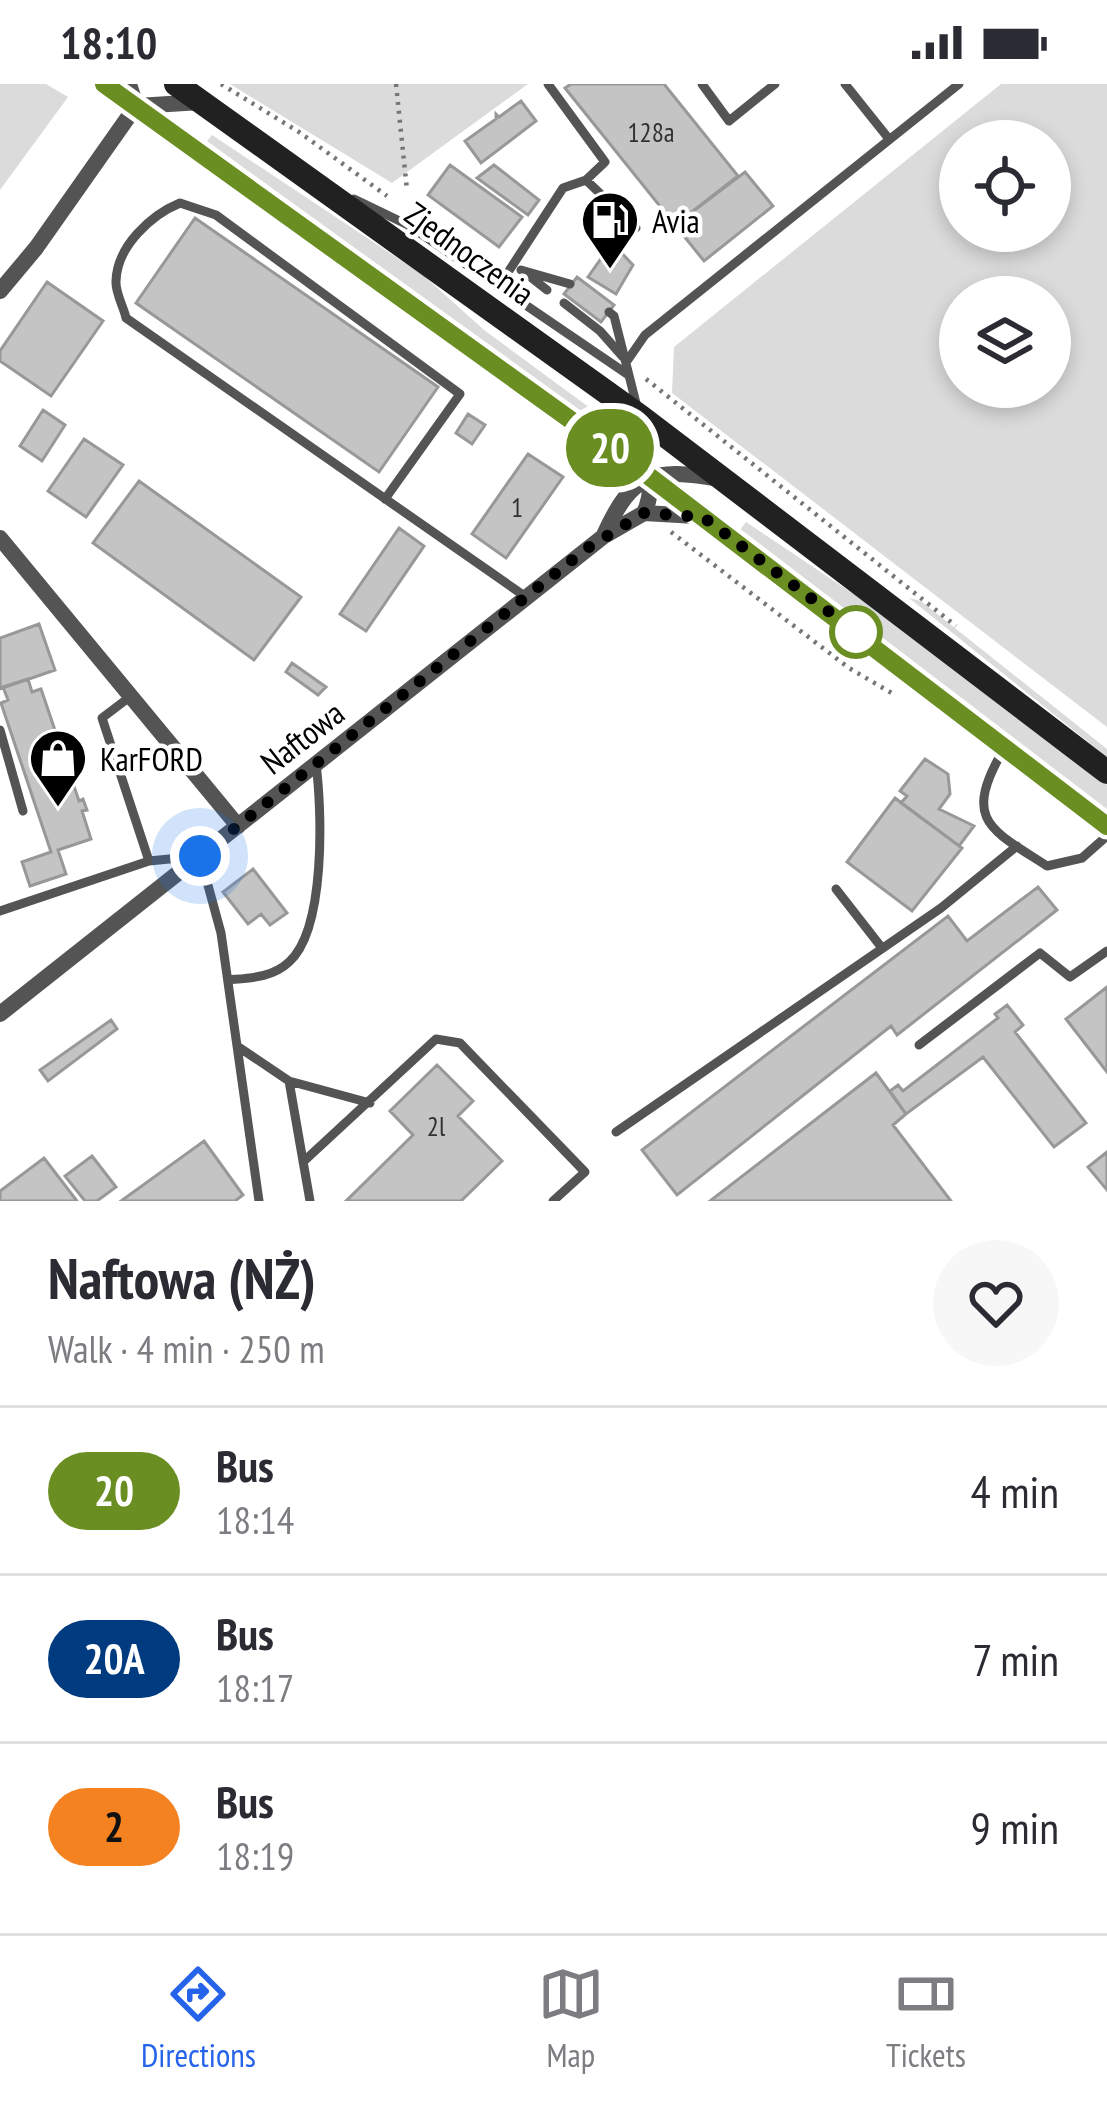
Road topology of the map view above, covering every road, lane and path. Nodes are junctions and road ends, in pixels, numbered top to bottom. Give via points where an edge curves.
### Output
1 (104, 84) edge
2 (176, 84) edge
3 (221, 84) edge
4 (396, 84) edge
5 (548, 84) edge
6 (702, 84) edge
7 (775, 84) edge
8 (845, 84) edge
9 (958, 84) edge
10 (133, 95) edge
11 (202, 102) junction
12 (890, 139) junction
13 (308, 177) junction
14 (586, 180) junction
15 (407, 190) dead end
16 (393, 200) dead end
17 (636, 228) dead end
18 (517, 267) junction
19 (570, 284) dead end
20 (499, 286) junction
21 (547, 290) dead end
22 (0, 291) edge
23 (564, 303) dead end
24 (609, 312) dead end
25 (627, 361) junction
26 (627, 374) junction
27 (633, 412) junction
28 (650, 477) junction
29 (722, 480) junction
30 (385, 499) junction
31 (644, 513) junction
32 (703, 517) junction
33 (604, 536) junction
34 (0, 538) edge
35 (710, 548) dead end
36 (704, 557) dead end
37 (526, 597) junction
38 (958, 627) dead end
39 (131, 695) junction
40 (0, 730) edge
41 (1005, 747) junction
42 (316, 764) junction
43 (1107, 772) edge
44 (23, 811) dead end
45 (238, 826) junction
46 (1107, 826) edge
47 (1107, 836) edge
48 (1017, 846) junction
49 (200, 856) junction
50 (149, 861) junction
51 (836, 889) dead end
52 (0, 910) edge
53 (882, 948) junction
54 (1107, 951) edge
55 (228, 980) junction
56 (0, 1014) edge
57 (919, 1045) dead end
58 (237, 1046) junction
59 (289, 1081) junction
60 (370, 1103) junction
61 (616, 1132) dead end
62 (303, 1162) junction
63 (258, 1198) edge
64 (310, 1201) edge
65 (553, 1201) edge

1 - 10 main road
2 - 11 main road, Zjednoczenia
3 - 16 path
4 - 15 path
5 - 14 lane via 605,162
6 - 7 lane via 729,121
8 - 12 lane
9 - 12 lane
10 - 11 street
10 - 22 street
10 - 28 main road
11 - 13 main road, Zjednoczenia
12 - 25 lane via 645,335
13 - 20 lane via 408,225
13 - 27 main road, Zjednoczenia
14 - 17 lane
14 - 18 lane via 563,188
18 - 19 lane
18 - 20 lane
18 - 21 lane
20 - 26 lane
23 - 25 lane
24 - 25 lane
25 - 26 lane
25 - 38 path
26 - 27 lane
27 - 28 street
27 - 29 main road, Zjednoczenia
28 - 29 street
28 - 31 street
28 - 32 main road
28 - 33 street via 622,495
29 - 43 main road, Zjednoczenia
30 - 30 lane via 127,318 116,281 154,214 180,203 216,215 460,394
30 - 37 lane
31 - 32 street
31 - 33 street, Naftowa
32 - 41 main road
33 - 37 street, Naftowa
34 - 39 street
35 - 36 path
37 - 42 street, Naftowa
39 - 45 street
39 - 50 lane via 102,718
40 - 44 lane
41 - 46 main road
41 - 48 lane via 982,801 999,834
42 - 45 street, Naftowa
42 - 55 lane via 321,807 306,938 289,962 264,977
45 - 49 street, Naftowa
47 - 48 lane via 1063,866 1047,866
48 - 53 lane
49 - 50 lane
49 - 55 lane
49 - 56 street, Naftowa
50 - 52 lane
51 - 53 lane
53 - 61 lane
54 - 57 lane via 1070,977 1040,953
55 - 58 lane
58 - 59 lane
58 - 63 lane
59 - 60 lane
59 - 62 lane
60 - 62 lane
60 - 65 lane via 436,1039 460,1043 585,1172
62 - 64 lane

